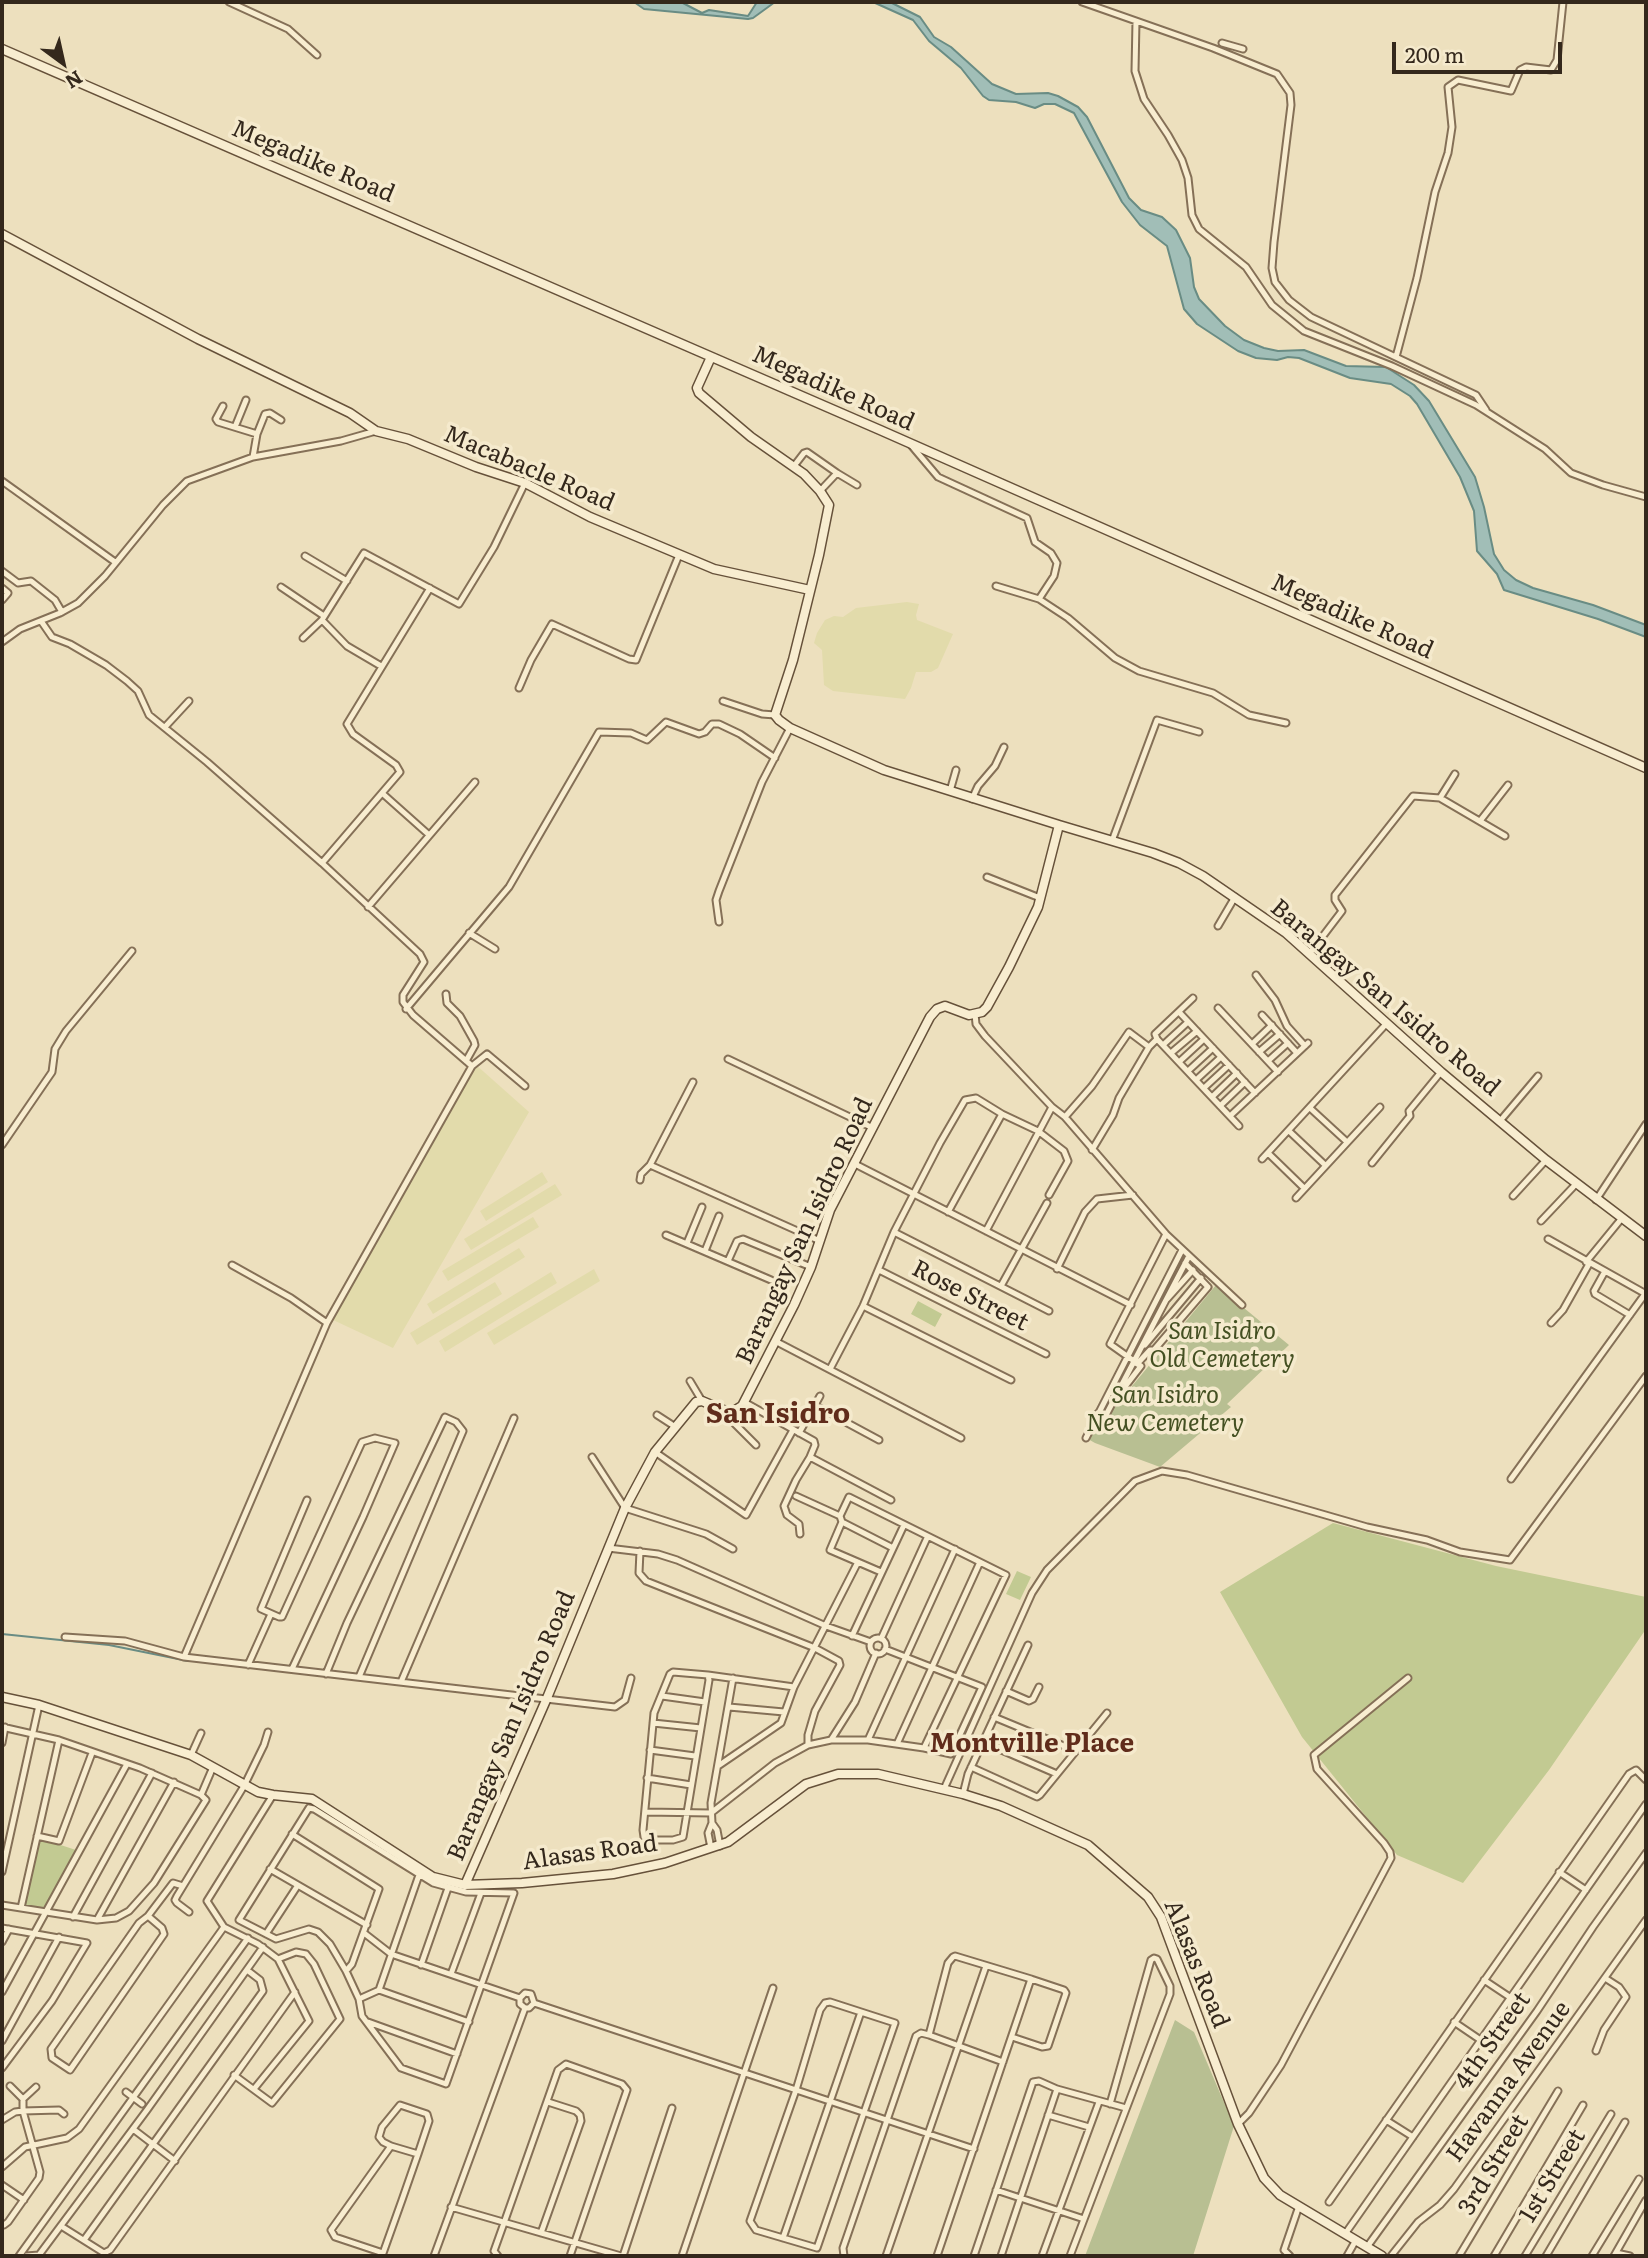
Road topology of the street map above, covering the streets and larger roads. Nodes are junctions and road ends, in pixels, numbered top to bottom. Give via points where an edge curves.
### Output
1 (229, 2) edge
2 (1082, 2) edge
3 (1105, 2) edge
4 (1563, 2) edge
5 (1101, 8) junction
6 (1136, 21) junction
7 (1222, 43) dead end
8 (2, 49) edge
9 (1243, 49) dead end
10 (317, 55) dead end
11 (2, 234) edge
12 (712, 357) junction
13 (1396, 357) junction
14 (246, 400) dead end
15 (223, 406) dead end
16 (1488, 412) junction
17 (281, 420) dead end
18 (234, 427) junction
19 (376, 431) junction
20 (257, 434) junction
21 (911, 445) junction
22 (253, 457) junction
23 (794, 466) junction
24 (837, 473) junction
25 (2, 481) edge
26 (525, 483) junction
27 (857, 485) dead end
28 (821, 491) junction
29 (1646, 498) edge
30 (679, 555) junction
31 (304, 556) dead end
32 (116, 562) junction
33 (2, 571) edge
34 (346, 581) junction
35 (996, 586) dead end
36 (281, 587) dead end
37 (2, 588) edge
38 (430, 588) junction
39 (810, 590) junction
40 (1038, 599) junction
41 (2, 600) edge
42 (62, 612) junction
43 (323, 618) junction
44 (41, 621) junction
45 (303, 638) dead end
46 (2, 640) edge
47 (382, 666) junction
48 (519, 688) dead end
49 (189, 701) dead end
50 (723, 701) dead end
51 (775, 715) junction
52 (1286, 723) dead end
53 (165, 727) junction
54 (790, 728) junction
55 (1199, 732) dead end
56 (1004, 747) dead end
57 (775, 758) junction
58 (1646, 768) edge
59 (957, 770) dead end
60 (1455, 774) dead end
61 (475, 782) dead end
62 (1508, 785) dead end
63 (950, 791) junction
64 (382, 793) junction
65 (1440, 798) junction
66 (972, 799) junction
67 (1480, 821) junction
68 (1059, 825) junction
69 (428, 835) junction
70 (1505, 836) dead end
71 (1112, 841) junction
72 (322, 863) junction
73 (987, 877) dead end
74 (1235, 897) junction
75 (1040, 898) junction
76 (368, 907) junction
77 (1225, 913) junction
78 (1232, 918) dead end
79 (719, 922) dead end
80 (1218, 926) dead end
81 (469, 933) junction
82 (495, 950) dead end
83 (132, 951) dead end
84 (1310, 953) junction
85 (1256, 975) dead end
86 (446, 995) dead end
87 (1193, 999) dead end
88 (1218, 1008) dead end
89 (406, 1009) junction
90 (1179, 1012) junction
91 (975, 1014) junction
92 (1262, 1015) dead end
93 (1188, 1022) junction
94 (1387, 1023) junction
95 (1272, 1025) junction
96 (1197, 1031) junction
97 (1280, 1034) junction
98 (1157, 1039) junction
99 (1204, 1039) junction
100 (1288, 1043) junction
101 (1252, 1044) junction
102 (1163, 1045) junction
103 (1149, 1047) junction
104 (1213, 1048) junction
105 (1259, 1052) junction
106 (1171, 1053) junction
107 (1297, 1054) junction
108 (1221, 1057) junction
109 (728, 1059) dead end
110 (466, 1061) junction
111 (1268, 1061) junction
112 (1180, 1062) junction
113 (1229, 1065) junction
114 (472, 1066) junction
115 (1188, 1071) junction
116 (1278, 1072) junction
117 (1441, 1072) junction
118 (1237, 1073) junction
119 (1538, 1076) dead end
120 (1196, 1080) junction
121 (693, 1082) dead end
122 (1245, 1082) junction
123 (525, 1086) dead end
124 (1204, 1088) junction
125 (1255, 1093) junction
126 (1212, 1097) junction
127 (1220, 1106) junction
128 (1052, 1107) junction
129 (1380, 1107) dead end
130 (1310, 1108) junction
131 (1002, 1114) junction
132 (1230, 1116) junction
133 (1065, 1117) junction
134 (1500, 1121) junction
135 (1646, 1124) edge
136 (1239, 1126) dead end
137 (873, 1128) junction
138 (1038, 1131) junction
139 (1289, 1131) junction
140 (1347, 1142) junction
141 (2, 1145) edge
142 (1092, 1150) junction
143 (1268, 1153) junction
144 (1262, 1159) dead end
145 (1546, 1160) junction
146 (1373, 1163) dead end
147 (855, 1164) junction
148 (650, 1165) junction
149 (1325, 1165) junction
150 (640, 1180) dead end
151 (1576, 1184) junction
152 (1304, 1188) junction
153 (914, 1194) junction
154 (1049, 1195) dead end
155 (1133, 1195) junction
156 (1513, 1196) dead end
157 (1296, 1198) dead end
158 (1596, 1200) junction
159 (1047, 1203) dead end
160 (702, 1208) dead end
161 (948, 1212) junction
162 (719, 1216) dead end
163 (1622, 1218) junction
164 (1541, 1221) dead end
165 (1646, 1223) edge
166 (986, 1231) junction
167 (894, 1232) junction
168 (1643, 1233) edge
169 (1166, 1234) junction
170 (666, 1235) dead end
171 (1548, 1240) dead end
172 (820, 1241) junction
173 (687, 1243) junction
174 (1022, 1250) junction
175 (1182, 1250) junction
176 (705, 1251) junction
177 (1189, 1256) junction
178 (728, 1261) junction
179 (1185, 1263) junction
180 (1588, 1263) junction
181 (232, 1265) dead end
182 (811, 1267) junction
183 (1058, 1269) junction
184 (879, 1270) junction
185 (1193, 1270) junction
186 (1172, 1271) junction
187 (1604, 1273) junction
188 (1179, 1274) junction
189 (1201, 1278) junction
190 (771, 1280) dead end
191 (1001, 1286) junction
192 (1646, 1294) edge
193 (1163, 1300) junction
194 (1131, 1305) junction
195 (863, 1306) junction
196 (1242, 1306) dead end
197 (1161, 1309) junction
198 (1049, 1311) dead end
199 (1630, 1315) junction
200 (1168, 1316) junction
201 (327, 1323) junction
202 (1177, 1324) junction
203 (1551, 1324) dead end
204 (1144, 1325) junction
205 (1154, 1328) junction
206 (1167, 1335) junction
207 (775, 1341) junction
208 (1046, 1354) dead end
209 (1127, 1357) junction
210 (1136, 1362) junction
211 (830, 1369) junction
212 (1646, 1376) edge
213 (1011, 1380) dead end
214 (690, 1381) dead end
215 (1115, 1389) junction
216 (820, 1396) dead end
217 (702, 1401) junction
218 (744, 1402) junction
219 (814, 1405) junction
220 (726, 1411) junction
221 (657, 1415) dead end
222 (514, 1418) dead end
223 (674, 1426) junction
224 (796, 1432) junction
225 (961, 1438) dead end
226 (1086, 1438) dead end
227 (879, 1440) dead end
228 (756, 1445) dead end
229 (655, 1452) junction
230 (592, 1457) dead end
231 (810, 1457) junction
232 (1511, 1479) dead end
233 (796, 1496) dead end
234 (307, 1500) dead end
235 (891, 1500) dead end
236 (625, 1508) junction
237 (841, 1519) junction
238 (904, 1525) junction
239 (800, 1534) dead end
240 (927, 1538) junction
241 (608, 1548) junction
242 (893, 1548) junction
243 (733, 1549) dead end
244 (955, 1549) junction
245 (640, 1552) junction
246 (858, 1562) junction
247 (980, 1562) junction
248 (881, 1572) junction
249 (271, 1614) junction
250 (826, 1626) junction
251 (852, 1636) junction
252 (65, 1637) dead end
253 (881, 1639) junction
254 (871, 1643) junction
255 (1028, 1645) dead end
256 (815, 1648) junction
257 (885, 1649) junction
258 (876, 1653) junction
259 (184, 1657) junction
260 (906, 1657) junction
261 (248, 1665) junction
262 (932, 1667) junction
263 (292, 1669) junction
264 (326, 1674) junction
265 (708, 1675) junction
266 (359, 1677) junction
267 (957, 1677) junction
268 (631, 1678) dead end
269 (733, 1678) junction
270 (1408, 1678) dead end
271 (401, 1682) junction
272 (794, 1687) junction
273 (1039, 1687) dead end
274 (1006, 1691) junction
275 (662, 1696) junction
276 (2, 1697) edge
277 (547, 1698) junction
278 (705, 1702) junction
279 (39, 1705) junction
280 (729, 1707) junction
281 (784, 1712) junction
282 (1107, 1713) dead end
283 (994, 1717) junction
284 (653, 1723) junction
285 (4, 1727) edge
286 (701, 1728) junction
287 (268, 1732) dead end
288 (33, 1733) junction
289 (201, 1733) dead end
290 (59, 1740) junction
291 (869, 1740) junction
292 (831, 1741) junction
293 (983, 1742) junction
294 (2, 1743) edge
295 (897, 1744) junction
296 (808, 1745) junction
297 (924, 1748) junction
298 (650, 1749) junction
299 (1076, 1751) junction
300 (92, 1753) junction
301 (695, 1756) junction
302 (194, 1757) junction
303 (127, 1764) junction
304 (718, 1766) junction
305 (213, 1767) junction
306 (971, 1767) junction
307 (152, 1773) junction
308 (1057, 1774) junction
309 (648, 1778) junction
310 (1646, 1780) edge
311 (174, 1782) junction
312 (691, 1785) junction
313 (244, 1786) junction
314 (944, 1789) junction
315 (963, 1794) junction
316 (201, 1795) junction
317 (273, 1795) junction
318 (1646, 1804) edge
319 (645, 1812) junction
320 (687, 1813) junction
321 (711, 1813) junction
322 (292, 1834) junction
323 (37, 1836) junction
324 (715, 1847) junction
325 (1646, 1853) edge
326 (270, 1868) junction
327 (2, 1872) edge
328 (1559, 1872) junction
329 (419, 1875) junction
330 (298, 1885) junction
331 (465, 1885) junction
332 (183, 1886) junction
333 (448, 1888) junction
334 (1586, 1889) junction
335 (481, 1893) junction
336 (2, 1905) edge
337 (21, 1908) junction
338 (46, 1912) junction
339 (189, 1912) dead end
340 (148, 1916) junction
341 (73, 1917) junction
342 (97, 1920) junction
343 (1646, 1920) edge
344 (367, 1925) junction
345 (224, 1927) junction
346 (5, 1928) edge
347 (1643, 1930) edge
348 (364, 1933) junction
349 (34, 1934) junction
350 (266, 1934) junction
351 (59, 1937) junction
352 (248, 1938) junction
353 (2, 1942) edge
354 (263, 1947) junction
355 (391, 1954) junction
356 (278, 1959) junction
357 (421, 1965) junction
358 (986, 1966) junction
359 (247, 1970) junction
360 (346, 1971) junction
361 (451, 1974) junction
362 (1605, 1978) junction
363 (1031, 1979) junction
364 (1484, 1980) junction
365 (482, 1985) junction
366 (773, 1989) dead end
367 (379, 1990) junction
368 (2, 1992) edge
369 (295, 1992) junction
370 (520, 1998) junction
371 (1511, 1998) junction
372 (359, 1999) junction
373 (534, 2003) junction
374 (525, 2008) junction
375 (861, 2012) junction
376 (368, 2022) junction
377 (469, 2022) junction
378 (1454, 2022) junction
379 (929, 2035) junction
380 (1013, 2038) junction
381 (2, 2041) edge
382 (1482, 2041) junction
383 (959, 2047) junction
384 (1596, 2051) dead end
385 (457, 2054) junction
386 (1003, 2062) junction
387 (2, 2068) edge
388 (746, 2073) junction
389 (234, 2075) junction
390 (10, 2086) dead end
391 (36, 2087) dead end
392 (254, 2089) junction
393 (1058, 2089) junction
394 (796, 2090) junction
395 (1558, 2091) dead end
396 (126, 2092) dead end
397 (133, 2098) junction
398 (23, 2099) junction
399 (830, 2101) junction
400 (548, 2102) junction
401 (1099, 2102) junction
402 (142, 2104) dead end
403 (1110, 2104) junction
404 (1583, 2105) dead end
405 (2, 2108) edge
406 (672, 2108) dead end
407 (1126, 2108) junction
408 (23, 2111) junction
409 (64, 2113) dead end
410 (864, 2113) junction
411 (1612, 2114) dead end
412 (1048, 2115) junction
413 (3, 2119) edge
414 (886, 2120) junction
415 (1386, 2120) junction
416 (1625, 2122) dead end
417 (1238, 2124) junction
418 (1089, 2127) junction
419 (133, 2129) junction
420 (930, 2134) junction
421 (1413, 2137) junction
422 (33, 2145) junction
423 (153, 2145) junction
424 (391, 2146) junction
425 (974, 2149) junction
426 (418, 2154) junction
427 (175, 2161) junction
428 (2, 2167) edge
429 (1639, 2179) dead end
430 (2, 2185) edge
431 (996, 2190) junction
432 (1020, 2199) junction
433 (24, 2200) junction
434 (1646, 2200) edge
435 (1329, 2202) dead end
436 (1298, 2206) junction
437 (451, 2207) junction
438 (1059, 2211) junction
439 (1639, 2213) junction
440 (1646, 2215) edge
441 (1084, 2219) junction
442 (504, 2223) junction
443 (2, 2224) edge
444 (61, 2226) junction
445 (541, 2233) junction
446 (1345, 2234) junction
447 (783, 2238) junction
448 (84, 2240) junction
449 (1356, 2240) junction
450 (575, 2243) junction
451 (1367, 2247) junction
452 (1615, 2254) edge
453 (383, 2255) edge
454 (19, 2256) edge
455 (26, 2256) edge
456 (434, 2256) edge
457 (498, 2256) edge
458 (570, 2256) edge
459 (622, 2256) edge
460 (682, 2256) edge
461 (844, 2256) edge
462 (886, 2256) edge
463 (937, 2256) edge
464 (974, 2256) edge
465 (1001, 2256) edge
466 (1042, 2256) edge
467 (1070, 2256) edge
468 (1290, 2256) edge
469 (1347, 2256) edge
470 (1382, 2256) edge
471 (1391, 2256) edge
472 (1460, 2256) edge
473 (1494, 2256) edge
474 (1525, 2256) edge
475 (1546, 2256) edge
476 (1592, 2256) edge
477 (1630, 2256) edge

1 - 10 street via 288,29
2 - 5 street
3 - 5 street
4 - 13 street via 1557,60 1551,71 1526,67 1511,91 1458,80 1448,86 1452,127 1448,153 1434,192
5 - 6 street
6 - 13 street via 1277,74 1284,82 1292,104 1274,242 1275,282 1311,317
6 - 16 street via 1135,71 1144,99 1182,160 1199,229 1247,267 1272,305 1304,331
7 - 9 street
8 - 12 street, Megadike Road
11 - 19 street, Macabacle Road via 198,339 350,413
12 - 21 street, Megadike Road
12 - 23 street via 697,388 699,393
13 - 16 street via 1476,395
14 - 18 street
15 - 18 street via 216,421
16 - 29 street via 1545,449 1571,473
17 - 20 street via 265,414
18 - 20 street
19 - 22 street
19 - 26 street, Macabacle Road
20 - 22 street
21 - 40 street via 938,477 1027,518 1035,542 1057,563
21 - 58 street, Megadike Road
22 - 32 street via 187,481
23 - 24 street via 807,452
23 - 28 street
24 - 27 street
24 - 28 street
25 - 32 street
26 - 30 street, Macabacle Road
26 - 38 street via 459,604
28 - 39 street via 829,511
30 - 39 street, Macabacle Road via 715,569
30 - 48 street via 636,660 552,624
31 - 34 street
32 - 42 street via 85,597
33 - 42 street via 18,583 31,581 55,600
34 - 38 street via 364,553
34 - 43 street
35 - 40 street
36 - 43 street
37 - 41 street via 8,593
38 - 47 street
39 - 51 street
40 - 52 street via 1139,671 1213,694 1249,715
42 - 44 street
43 - 45 street
43 - 47 street via 347,646
44 - 46 street
44 - 53 street via 52,637 127,681 138,691 149,715
47 - 64 street via 347,724 353,734 400,768 399,776
49 - 53 street
50 - 51 street
51 - 54 street, Barangay San Isidro Road
53 - 72 street
54 - 57 street
54 - 63 street, Barangay San Isidro Road via 884,770
55 - 71 street via 1157,720
56 - 66 street
57 - 79 street via 719,891
57 - 81 street via 719,724 699,734 666,722 647,740 631,733 599,732 515,878
59 - 63 street
60 - 65 street
61 - 69 street
62 - 67 street
63 - 66 street, Barangay San Isidro Road
64 - 69 street
64 - 72 street
65 - 67 street
65 - 84 street via 1415,795 1408,800 1335,895 1342,911
66 - 68 street, Barangay San Isidro Road
67 - 70 street
68 - 71 street, Barangay San Isidro Road
68 - 75 street
69 - 76 street
71 - 74 street, Barangay San Isidro Road via 1179,863
72 - 76 street
73 - 75 street
74 - 77 street
74 - 84 street, Barangay San Isidro Road
75 - 91 street via 987,1007
76 - 89 street via 425,960 403,995
77 - 78 street
77 - 80 street
81 - 82 street
81 - 89 street
83 - 141 street via 66,1031 55,1049 52,1072
84 - 94 street, Barangay San Isidro Road
85 - 107 street via 1287,1026 1307,1045
86 - 110 street via 475,1045
87 - 90 street
88 - 101 street
89 - 110 street
90 - 93 street
90 - 98 street via 1155,1034
91 - 128 street via 985,1035
91 - 137 street, Barangay San Isidro Road via 945,1006 937,1009
92 - 95 street
93 - 96 street
93 - 102 street
94 - 117 street, Barangay San Isidro Road
94 - 130 street
95 - 97 street
95 - 101 street
96 - 99 street
96 - 106 street
97 - 100 street
97 - 105 street
98 - 102 street
98 - 103 street
99 - 104 street
99 - 112 street
100 - 107 street
100 - 111 street
101 - 105 street
102 - 106 street
103 - 133 street via 1129,1032
103 - 142 street
104 - 108 street
104 - 115 street
105 - 111 street
106 - 112 street
107 - 116 street
108 - 113 street
108 - 120 street
109 - 137 street
110 - 114 street
111 - 116 street
112 - 115 street
113 - 118 street
113 - 124 street
114 - 123 street via 487,1054
114 - 201 street
115 - 120 street
116 - 125 street
117 - 134 street, Barangay San Isidro Road
117 - 146 street
118 - 122 street
118 - 126 street
119 - 134 street
120 - 124 street
121 - 148 street
122 - 125 street
122 - 127 street
124 - 126 street
125 - 132 street
126 - 127 street
127 - 132 street
128 - 133 street
128 - 138 street
129 - 140 street
130 - 139 street
130 - 140 street
131 - 138 street
131 - 153 street via 976,1098 965,1100
131 - 161 street
132 - 136 street
133 - 142 street
134 - 145 street, Barangay San Isidro Road
135 - 158 street
137 - 147 street, Barangay San Isidro Road
138 - 154 street via 1064,1151 1068,1161
138 - 166 street
139 - 143 street
139 - 149 street
140 - 149 street
142 - 155 street
143 - 144 street
143 - 152 street
145 - 151 street, Barangay San Isidro Road
145 - 156 street
147 - 153 street
147 - 172 street, Barangay San Isidro Road via 830,1210
148 - 150 street
148 - 172 street
149 - 152 street
151 - 158 street, Barangay San Isidro Road
151 - 164 street
152 - 157 street
153 - 161 street
153 - 167 street
155 - 169 street
155 - 183 street via 1097,1199 1085,1212
158 - 163 street, Barangay San Isidro Road
159 - 174 street
160 - 173 street
161 - 166 street
162 - 176 street
163 - 168 street, Barangay San Isidro Road
163 - 180 street
165 - 168 street
166 - 174 street
167 - 184 street
167 - 191 street
169 - 175 street
169 - 194 street
170 - 173 street
171 - 180 street
172 - 182 street, Barangay San Isidro Road
173 - 176 street
174 - 183 street
174 - 191 street
175 - 177 street
175 - 186 street
176 - 178 street
177 - 179 street
177 - 196 street
178 - 182 street via 739,1239
178 - 190 street
179 - 185 street
179 - 188 street
180 - 187 street
180 - 203 street
181 - 201 street
182 - 207 street, Barangay San Isidro Road
183 - 194 street
184 - 195 street
184 - 208 street, Rose Street
185 - 189 street
185 - 193 street
186 - 188 street
186 - 193 street
187 - 192 street
187 - 199 street via 1595,1294
188 - 193 street
189 - 200 street
189 - 202 street via 1208,1287
191 - 198 street
192 - 199 street
193 - 197 street
193 - 204 street
194 - 209 street via 1110,1344
195 - 211 street
195 - 213 street
197 - 200 street
197 - 205 street
199 - 232 street
200 - 202 street
200 - 205 street
201 - 259 street
202 - 206 street
204 - 205 street
204 - 209 street
205 - 206 street
205 - 210 street
206 - 210 street
207 - 211 street
207 - 218 street, Barangay San Isidro Road
209 - 210 street
209 - 215 street
210 - 215 street via 1141,1366 1124,1388
211 - 225 street
212 - 314 street via 1510,1560 1464,1553 1187,1475 1162,1471 1135,1481 1047,1570 1032,1593
214 - 217 street
215 - 226 street
216 - 219 street
217 - 220 street
217 - 223 street, Barangay San Isidro Road
218 - 220 street, Barangay San Isidro Road via 734,1411
218 - 224 street
219 - 224 street
219 - 227 street
220 - 228 street
221 - 223 street
222 - 271 street
223 - 229 street, Barangay San Isidro Road
224 - 229 street via 746,1515
224 - 231 street via 814,1441
229 - 236 street, Barangay San Isidro Road
230 - 236 street
231 - 235 street
231 - 239 street via 784,1506 799,1524
233 - 237 street
234 - 249 street via 261,1609
236 - 241 street, Barangay San Isidro Road
236 - 243 street via 706,1534
237 - 238 street via 849,1497
237 - 242 street
237 - 246 street via 830,1550
238 - 240 street
238 - 242 street
240 - 244 street
240 - 253 street
241 - 245 street
241 - 277 street, Barangay San Isidro Road
242 - 248 street
244 - 247 street
244 - 260 street
245 - 250 street via 677,1560
245 - 256 street via 639,1573 646,1581
246 - 248 street
246 - 250 street
247 - 262 street
247 - 267 street via 1006,1575
248 - 251 street
249 - 261 street
249 - 263 street via 282,1617 362,1442 375,1438 395,1443
250 - 251 street
250 - 256 street
251 - 254 street
252 - 259 street via 125,1641
253 - 254 street
253 - 257 street
254 - 258 street
255 - 274 street
256 - 272 street
256 - 296 street via 839,1665 815,1711
257 - 258 street
257 - 260 street
258 - 292 street via 855,1702
259 - 261 street
260 - 262 street
260 - 291 street
261 - 263 street
262 - 267 street
262 - 295 street
263 - 264 street
264 - 266 street
264 - 266 street via 445,1418 463,1431
265 - 269 street
265 - 275 street via 672,1672
265 - 278 street
266 - 271 street
267 - 297 street
267 - 297 street via 982,1688 951,1754
268 - 277 street via 625,1700 615,1707
269 - 272 street
269 - 280 street
270 - 417 street via 1314,1755 1318,1769 1388,1848 1391,1858 1281,2065
271 - 277 street
272 - 281 street
273 - 274 street via 1029,1701
274 - 283 street
275 - 278 street
275 - 284 street
276 - 279 street, Alasas Road
277 - 331 street, Barangay San Isidro Road
278 - 286 street
279 - 288 street
279 - 302 street, Alasas Road
280 - 281 street
280 - 304 street
281 - 304 street via 778,1726
282 - 299 street
283 - 293 street
283 - 299 street
284 - 286 street
284 - 298 street
285 - 288 street
285 - 294 street
286 - 301 street
287 - 313 street
288 - 290 street
288 - 327 street
289 - 302 street
290 - 300 street
290 - 323 street
291 - 292 street
291 - 295 street
292 - 296 street
293 - 306 street
293 - 308 street
295 - 297 street
296 - 321 street via 775,1763
298 - 301 street
298 - 309 street
299 - 308 street
300 - 303 street
300 - 323 street via 59,1841
301 - 312 street
302 - 305 street, Alasas Road
303 - 307 street
303 - 338 street
304 - 321 street
305 - 313 street, Alasas Road
305 - 316 street
306 - 308 street via 1037,1797
306 - 315 street
307 - 311 street
307 - 341 street
309 - 312 street
309 - 319 street
310 - 328 street via 1631,1771
311 - 316 street
311 - 342 street
312 - 320 street
313 - 317 street, Alasas Road
313 - 332 street
314 - 315 street, Alasas Road
314 - 324 street, Alasas Road via 878,1774 822,1777
315 - 417 street, Alasas Road via 1010,1809 1088,1844 1156,1907
316 - 342 street via 206,1800 138,1902 116,1918
317 - 331 street, Alasas Road via 312,1799 433,1877
317 - 345 street via 207,1901
318 - 334 street
319 - 320 street
319 - 320 street via 644,1837 653,1841 683,1837
320 - 321 street
321 - 324 street via 708,1833
322 - 326 street
322 - 329 street via 309,1808 314,1809
322 - 344 street via 379,1889
323 - 337 street
324 - 331 street, Alasas Road via 613,1874
325 - 451 street, 4th Street
326 - 330 street
326 - 350 street via 239,1920
328 - 334 street
328 - 364 street
329 - 333 street
329 - 355 street
330 - 344 street
330 - 350 street
332 - 339 street via 175,1900
332 - 340 street via 171,1885
333 - 335 street
333 - 357 street
334 - 371 street
335 - 361 street
335 - 365 street via 514,1895
336 - 337 street
337 - 338 street
338 - 341 street
338 - 349 street
340 - 340 street via 123,1944 51,2049 52,2058 70,2070 164,1934
341 - 342 street
343 - 347 street, Havanna Avenue
344 - 348 street
345 - 352 street
345 - 422 street via 79,2129 67,2138
346 - 349 street
346 - 353 street
347 - 362 street, Havanna Avenue
348 - 355 street
348 - 360 street
349 - 351 street
349 - 368 street
350 - 360 street via 280,1939 314,1929 330,1944
351 - 381 street
351 - 387 street via 88,1942 52,2001
352 - 354 street
352 - 397 street
354 - 356 street
354 - 359 street
355 - 357 street
355 - 367 street
356 - 369 street
356 - 392 street via 296,1952 306,1954 340,2019 272,2103
357 - 361 street
358 - 363 street
358 - 379 street via 955,1956 950,1959
358 - 383 street
359 - 419 street
359 - 423 street via 260,1980 263,1991
360 - 372 street
361 - 365 street
362 - 384 street via 1626,1997
362 - 471 street, Havanna Avenue via 1454,2189 1418,2222
363 - 380 street
363 - 380 street via 1066,1993 1048,2046
364 - 371 street
364 - 378 street
365 - 370 street
365 - 377 street
366 - 388 street
367 - 372 street
367 - 377 street
369 - 389 street
369 - 392 street via 309,2021
370 - 373 street via 531,1994
370 - 374 street
371 - 382 street
372 - 376 street
373 - 374 street
373 - 388 street
374 - 437 street
375 - 394 street via 830,2002 822,2006
375 - 399 street
375 - 410 street via 895,2023
376 - 385 street
376 - 385 street via 403,2069 446,2084
377 - 385 street
378 - 382 street
378 - 415 street
379 - 383 street
379 - 414 street via 921,2033 914,2040
380 - 386 street
382 - 421 street
383 - 386 street
383 - 420 street
386 - 425 street
388 - 394 street
388 - 460 street
389 - 392 street
389 - 427 street
390 - 398 street
391 - 398 street
393 - 401 street
393 - 412 street
393 - 431 street via 1035,2080
394 - 399 street
394 - 447 street via 750,2221 756,2230
395 - 472 street, 3rd Street
396 - 397 street
397 - 402 street
397 - 454 street
398 - 408 street
399 - 410 street
399 - 447 street
400 - 442 street
400 - 445 street via 576,2111 581,2121
400 - 450 street via 558,2070 566,2064 622,2084 627,2090
401 - 403 street
401 - 418 street
403 - 407 street
403 - 407 street via 1154,1958 1170,1994
404 - 473 street
405 - 413 street
406 - 459 street
407 - 441 street
408 - 409 street
408 - 413 street
408 - 422 street
410 - 414 street
410 - 447 street via 817,2248
411 - 474 street, 1st Street
412 - 418 street
412 - 432 street
414 - 420 street
414 - 461 street
415 - 421 street
415 - 435 street
416 - 475 street
417 - 436 street, Alasas Road via 1268,2185
418 - 438 street
419 - 423 street
419 - 444 street
420 - 425 street
420 - 462 street
421 - 446 street
422 - 428 street
422 - 433 street via 40,2172
423 - 427 street
423 - 448 street
424 - 426 street
424 - 426 street via 379,2133 394,2110 405,2106 429,2116
424 - 453 street via 331,2230 335,2237
425 - 463 street
426 - 453 street
427 - 448 street via 110,2250 104,2253
429 - 476 street
430 - 433 street
431 - 432 street
431 - 464 street
432 - 438 street
432 - 465 street
433 - 443 street
434 - 439 street
436 - 446 street, Alasas Road
436 - 468 street via 1284,2250
437 - 442 street
437 - 456 street
438 - 441 street
438 - 466 street
439 - 440 street
439 - 452 street
441 - 467 street
442 - 445 street
442 - 457 street via 494,2251
444 - 448 street
444 - 455 street via 39,2255
445 - 450 street
446 - 449 street, Alasas Road
449 - 451 street, Alasas Road
449 - 469 street
450 - 458 street
450 - 459 street
451 - 470 street, Alasas Road
452 - 477 street

